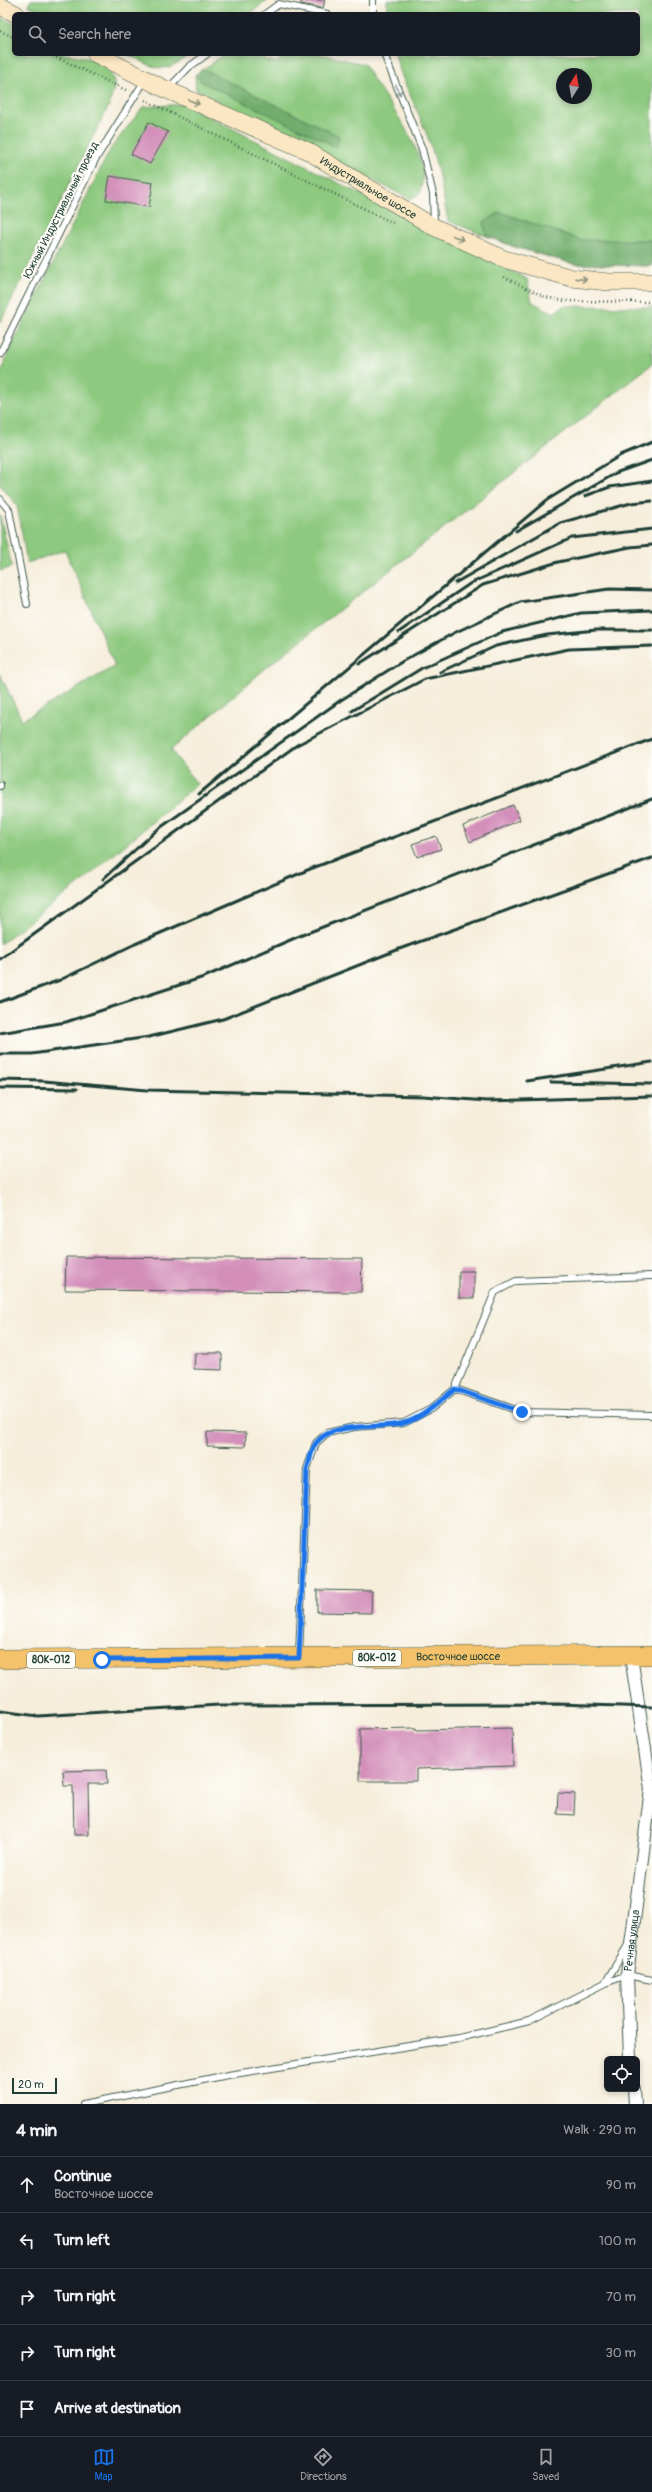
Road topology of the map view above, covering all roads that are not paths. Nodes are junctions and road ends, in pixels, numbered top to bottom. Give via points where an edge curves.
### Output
1 (373, 0) edge
2 (280, 2) edge
3 (268, 12) edge
4 (319, 12) edge
5 (372, 12) edge
6 (100, 56) edge
7 (204, 56) edge
8 (385, 56) edge
9 (146, 79) junction
10 (167, 90) junction
11 (434, 227) junction
12 (652, 282) edge
13 (0, 353) edge
14 (0, 498) edge
15 (27, 604) dead end
16 (652, 1276) edge
17 (455, 1389) junction
18 (652, 1414) edge
19 (652, 1655) edge
20 (631, 1656) junction
21 (299, 1658) junction
22 (0, 1659) edge
23 (633, 1938) junction
24 (627, 1975) junction
25 (652, 1980) edge
26 (605, 1983) junction
27 (630, 2056) edge
28 (634, 2092) edge
29 (84, 2104) edge
30 (635, 2104) edge

1 - 5 lane
2 - 3 lane
2 - 4 lane
6 - 9 main road, Индустриальное шоссе
7 - 10 lane via 189,66
8 -> 11 lane via 422,149 433,194
9 - 10 main road, Индустриальное шоссе
9 - 13 lane, Южный Индустриальный проезд via 96,160
10 -> 11 main road, Индустриальное шоссе via 306,150
11 -> 12 main road, Индустриальное шоссе via 504,258 572,278 608,282
14 - 15 lane via 9,510
16 - 17 lane via 516,1281 495,1292
17 - 18 lane via 522,1412
17 - 21 lane via 431,1409 404,1423 354,1427 327,1433 316,1443 307,1469
19 - 20 main road, Восточное шоссе / 80К-012
20 - 21 main road, Восточное шоссе / 80К-012
20 - 23 street, Речная улица via 650,1789
21 - 22 main road, Восточное шоссе / 80К-012
23 - 24 street, Речная улица
23 - 26 lane
24 - 25 lane
24 - 26 lane
24 - 27 street, Речная улица
26 - 29 lane via 529,2021 459,2038 228,2075
28 - 30 street

